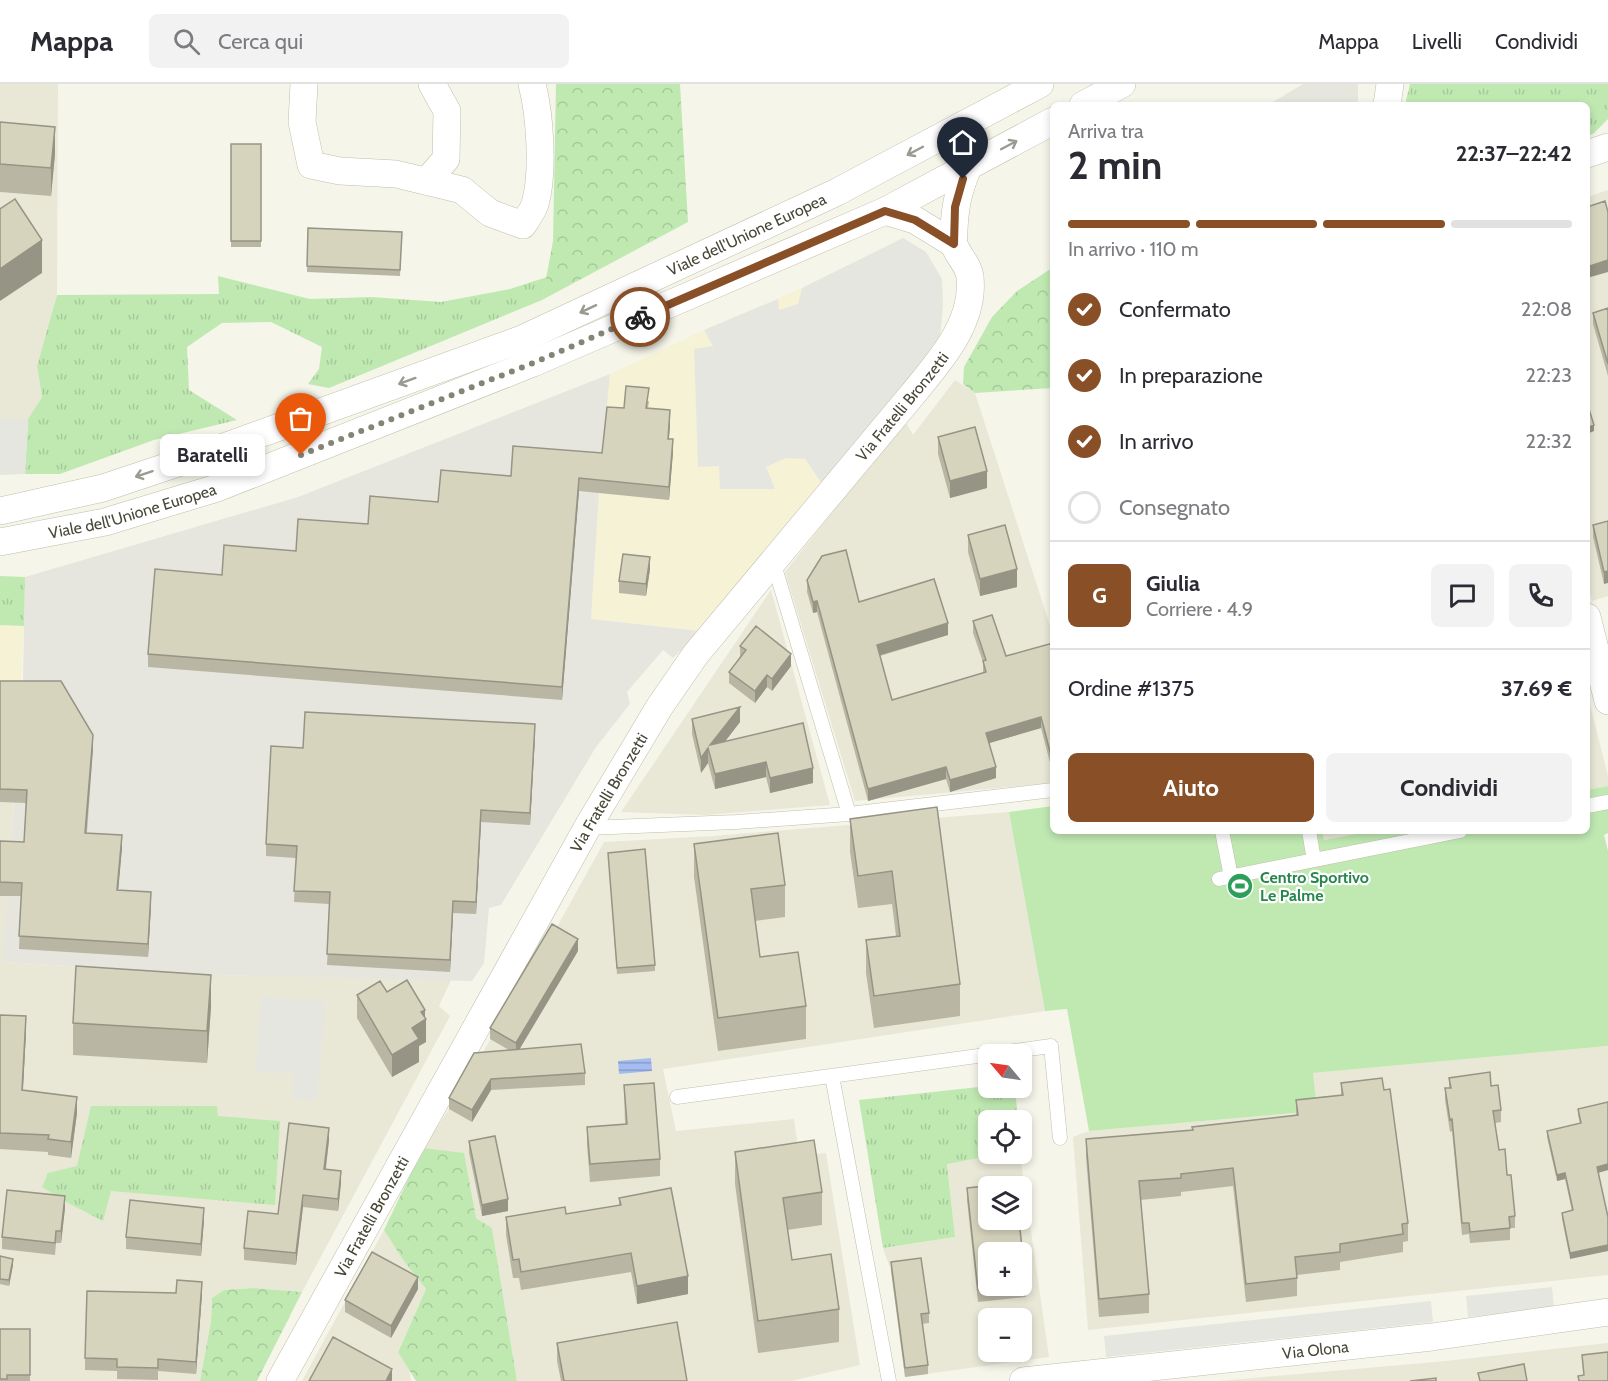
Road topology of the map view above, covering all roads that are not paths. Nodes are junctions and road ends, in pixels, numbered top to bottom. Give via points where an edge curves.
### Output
1 (304, 84) edge
2 (432, 84) edge
3 (532, 84) edge
4 (1040, 84) edge
5 (1122, 84) edge
6 (1390, 84) edge
7 (1089, 102) edge
8 (1387, 102) edge
9 (1050, 123) edge
10 (1608, 147) edge
11 (1590, 153) edge
12 (968, 167) junction
13 (427, 181) junction
14 (885, 211) junction
15 (954, 244) junction
16 (0, 511) edge
17 (0, 542) edge
18 (773, 561) junction
19 (1594, 616) edge
20 (1608, 701) edge
21 (1050, 790) edge
22 (1608, 801) edge
23 (1590, 805) edge
24 (849, 814) junction
25 (588, 828) junction
26 (1222, 834) edge
27 (1310, 834) edge
28 (1445, 834) edge
29 (1314, 860) junction
30 (832, 1076) junction
31 (677, 1097) dead end
32 (1060, 1138) dead end
33 (1608, 1312) edge
34 (280, 1381) edge
35 (889, 1381) edge
36 (1023, 1381) edge

1 - 13 street via 302,122 311,165
2 - 13 street via 447,111 446,159
3 - 13 street via 540,168 535,206 523,225 490,213 462,190
4 -> 16 street, Viale dell'Unione Europea via 837,192 522,339 103,488
5 - 7 street
6 - 8 street
12 -> 9 street, Viale dell'Unione Europea
10 - 11 street
12 - 14 street, Viale dell'Unione Europea
12 - 15 street via 955,207
14 - 15 street, Via Fratelli Bronzetti via 915,220
14 - 17 street, Viale dell'Unione Europea via 533,363 217,488 105,522
15 - 18 street, Via Fratelli Bronzetti via 971,275 961,328 937,364
18 - 24 lane
18 - 25 street, Via Fratelli Bronzetti via 696,654 660,706
19 - 20 street
21 - 24 lane
22 - 23 lane
24 - 25 lane
25 - 34 street, Via Fratelli Bronzetti
26 - 29 lane via 1225,878
27 - 29 lane
28 - 29 lane
30 - 31 lane
30 - 32 lane via 1051,1046
30 - 35 lane
33 - 36 street, Via Olona via 1432,1337

